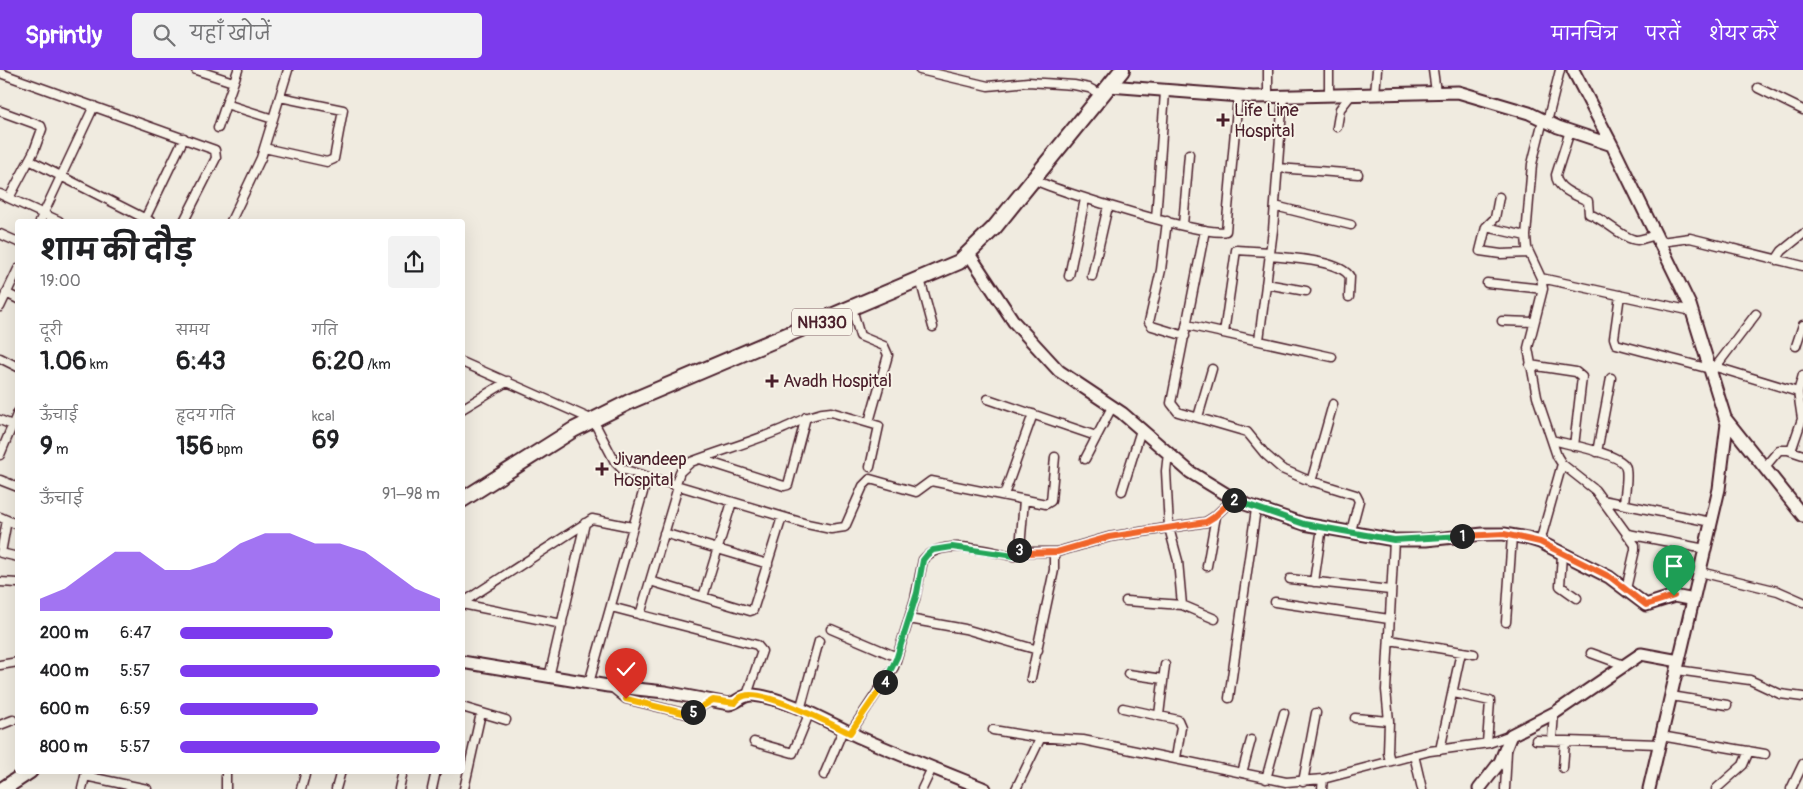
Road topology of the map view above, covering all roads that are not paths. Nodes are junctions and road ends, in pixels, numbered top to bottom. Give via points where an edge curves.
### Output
1 (196, 70) edge
2 (238, 70) edge
3 (288, 70) edge
4 (920, 70) edge
5 (1122, 70) edge
6 (1268, 70) edge
7 (1329, 70) edge
8 (1377, 70) edge
9 (1432, 70) edge
10 (1560, 70) edge
11 (1573, 70) edge
12 (0, 73) edge
13 (233, 82) junction
14 (1758, 88) dead end
15 (1105, 91) junction
16 (1166, 92) junction
17 (1436, 92) junction
18 (1375, 94) junction
19 (1329, 95) junction
20 (1351, 95) junction
21 (280, 97) junction
22 (1238, 97) junction
23 (1268, 97) junction
24 (1283, 97) junction
25 (226, 104) junction
26 (94, 106) junction
27 (1803, 110) edge
28 (0, 111) edge
29 (273, 118) junction
30 (1543, 124) junction
31 (1337, 127) dead end
32 (218, 128) dead end
33 (1568, 137) junction
34 (184, 138) junction
35 (1613, 147) junction
36 (264, 148) junction
37 (1189, 154) dead end
38 (29, 160) junction
39 (1278, 168) junction
40 (1358, 174) dead end
41 (61, 177) junction
42 (1035, 180) junction
43 (0, 194) edge
44 (1499, 197) dead end
45 (9, 198) junction
46 (1085, 199) junction
47 (1108, 206) junction
48 (1275, 206) junction
49 (42, 218) edge
50 (1156, 218) junction
51 (145, 219) edge
52 (147, 219) edge
53 (185, 219) edge
54 (232, 219) edge
55 (1167, 221) junction
56 (1183, 225) junction
57 (1351, 225) dead end
58 (1486, 227) junction
59 (1205, 230) junction
60 (0, 234) edge
61 (1803, 234) edge
62 (1526, 236) junction
63 (1659, 239) junction
64 (15, 241) edge
65 (1529, 253) junction
66 (969, 254) junction
67 (1270, 254) junction
68 (1776, 260) junction
69 (1803, 266) edge
70 (15, 275) edge
71 (1069, 276) dead end
72 (1092, 276) dead end
73 (1541, 278) junction
74 (920, 279) junction
75 (1487, 282) dead end
76 (1266, 284) junction
77 (1543, 289) junction
78 (1306, 291) dead end
79 (6, 294) junction
80 (1620, 295) junction
81 (1349, 297) dead end
82 (15, 298) edge
83 (0, 307) edge
84 (852, 308) junction
85 (1692, 311) junction
86 (1756, 314) dead end
87 (1502, 321) dead end
88 (1534, 322) junction
89 (1188, 324) junction
90 (1803, 325) edge
91 (933, 327) dead end
92 (1224, 333) junction
93 (1185, 336) junction
94 (1259, 340) junction
95 (1796, 346) dead end
96 (1332, 357) dead end
97 (0, 358) edge
98 (465, 363) edge
99 (1530, 365) junction
100 (15, 366) edge
101 (1212, 369) dead end
102 (1713, 369) junction
103 (1803, 375) edge
104 (1612, 378) dead end
105 (508, 381) junction
106 (1798, 392) junction
107 (988, 399) dead end
108 (1333, 404) dead end
109 (465, 407) edge
110 (1112, 407) junction
111 (1032, 414) junction
112 (1724, 416) junction
113 (806, 417) junction
114 (15, 418) edge
115 (1198, 418) junction
116 (0, 420) edge
117 (593, 420) junction
118 (869, 422) junction
119 (12, 425) junction
120 (1141, 430) junction
121 (1096, 436) junction
122 (1552, 440) junction
123 (1574, 446) junction
124 (1791, 451) junction
125 (1597, 452) junction
126 (1168, 453) junction
127 (0, 455) edge
128 (1803, 455) edge
129 (1055, 457) dead end
130 (699, 459) junction
131 (1084, 459) dead end
132 (1562, 464) junction
133 (870, 467) dead end
134 (1764, 468) junction
135 (647, 478) junction
136 (0, 480) edge
137 (1311, 482) junction
138 (15, 486) edge
139 (676, 486) junction
140 (1122, 491) dead end
141 (1004, 495) junction
142 (465, 498) edge
143 (1233, 499) junction
144 (1024, 500) junction
145 (1602, 500) junction
146 (732, 502) junction
147 (1624, 503) junction
148 (1256, 509) junction
149 (1216, 516) junction
150 (1803, 516) edge
151 (782, 517) junction
152 (4, 519) edge
153 (1711, 522) junction
154 (585, 523) junction
155 (1322, 527) junction
156 (632, 528) junction
157 (1169, 528) junction
158 (1351, 531) junction
159 (664, 533) junction
160 (1628, 534) junction
161 (1512, 536) junction
162 (1394, 540) junction
163 (1540, 542) junction
164 (718, 548) junction
165 (1020, 548) junction
166 (1705, 549) junction
167 (1054, 553) junction
168 (1562, 554) junction
169 (15, 555) edge
170 (768, 564) junction
171 (1207, 566) dead end
172 (1700, 572) junction
173 (1290, 579) dead end
174 (650, 581) junction
175 (0, 582) edge
176 (1314, 582) junction
177 (15, 584) edge
178 (1626, 589) junction
179 (1390, 590) junction
180 (703, 597) junction
181 (1577, 598) dead end
182 (1694, 600) junction
183 (1126, 601) dead end
184 (465, 602) edge
185 (1275, 602) dead end
186 (1803, 602) edge
187 (465, 605) edge
188 (1182, 605) junction
189 (611, 607) junction
190 (640, 615) junction
191 (909, 619) junction
192 (1216, 619) dead end
193 (1389, 619) junction
194 (1506, 622) dead end
195 (562, 624) junction
196 (831, 629) dead end
197 (1390, 640) junction
198 (819, 641) dead end
199 (1038, 650) junction
200 (1461, 652) junction
201 (1591, 653) dead end
202 (1474, 654) dead end
203 (897, 657) junction
204 (15, 662) edge
205 (465, 663) edge
206 (0, 665) edge
207 (1165, 665) dead end
208 (1624, 665) junction
209 (1678, 665) junction
210 (1128, 674) dead end
211 (550, 677) junction
212 (1031, 678) dead end
213 (1163, 679) junction
214 (589, 682) junction
215 (610, 686) junction
216 (1454, 693) junction
217 (747, 695) junction
218 (1671, 696) junction
219 (1803, 697) edge
220 (1229, 698) dead end
221 (713, 700) junction
222 (1727, 706) dead end
223 (465, 708) edge
224 (1123, 708) dead end
225 (804, 712) junction
226 (481, 713) junction
227 (1284, 713) dead end
228 (1316, 713) dead end
229 (1554, 713) junction
230 (1159, 715) junction
231 (1355, 718) dead end
232 (13, 720) dead end
233 (506, 720) dead end
234 (1390, 721) junction
235 (0, 725) edge
236 (993, 730) dead end
237 (847, 731) junction
238 (1041, 737) junction
239 (1512, 737) junction
240 (1251, 740) dead end
241 (1536, 740) dead end
242 (1552, 740) junction
243 (1660, 740) junction
244 (1565, 741) junction
245 (754, 742) dead end
246 (1487, 743) junction
247 (1440, 750) junction
248 (1749, 751) junction
249 (1765, 754) dead end
250 (1414, 755) junction
251 (1176, 758) junction
252 (1390, 761) junction
253 (1803, 764) edge
254 (932, 768) junction
255 (1563, 768) dead end
256 (1242, 773) junction
257 (25, 774) edge
258 (86, 774) edge
259 (226, 774) edge
260 (305, 774) edge
261 (340, 774) edge
262 (402, 774) edge
263 (435, 774) edge
264 (824, 775) dead end
265 (1266, 779) junction
266 (1323, 779) junction
267 (1303, 782) junction
268 (2, 789) edge
269 (82, 789) edge
270 (148, 789) edge
271 (226, 789) edge
272 (302, 789) edge
273 (336, 789) edge
274 (399, 789) edge
275 (432, 789) edge
276 (464, 789) edge
277 (922, 789) edge
278 (985, 789) edge
279 (1016, 789) edge
280 (1322, 789) edge
281 (1422, 789) edge
282 (1479, 789) edge
283 (1505, 789) edge
284 (1649, 789) edge
285 (1716, 789) edge
286 (1791, 789) edge

1 - 13 street
2 - 13 street
3 - 21 street
4 - 15 street via 988,86 1028,82
5 - 15 highway, NH330
6 - 23 street
7 - 19 street
8 - 18 street
9 - 17 street
10 - 30 street
11 - 35 street
12 - 26 street
13 - 25 street
14 - 27 street
15 - 16 street
15 - 42 highway, NH330
16 - 22 street
16 - 50 street
17 - 18 street
17 - 30 street via 1458,92
18 - 20 street
19 - 20 street
19 - 24 street
20 - 31 street via 1340,109
21 - 29 street
21 - 36 street via 343,110 334,159 327,162
22 - 23 street
22 - 59 street via 1228,228 1223,232
23 - 24 street
24 - 39 street
25 - 29 street
25 - 32 street
26 - 34 street
26 - 41 street
28 - 38 street via 41,126 42,132
29 - 36 street
30 - 33 street
30 - 62 street via 1532,164
33 - 35 street
33 - 63 street via 1555,179 1563,188 1588,201 1588,212 1604,219 1623,235 1638,240
34 - 52 street
34 - 53 street via 211,148 217,154
35 - 63 street
36 - 54 street
37 - 56 street
38 - 41 street
38 - 45 street
39 - 40 street
39 - 48 street
41 - 49 street
41 - 51 street
42 - 46 street
42 - 66 highway, NH330
43 - 45 street
44 - 58 street via 1495,218
45 - 49 street
46 - 47 street
46 - 71 street
47 - 50 street
47 - 72 street
48 - 57 street
48 - 67 street
50 - 55 street
55 - 56 street
55 - 93 street via 1161,270 1149,322 1152,326
56 - 59 street
58 - 62 street
58 - 65 street via 1480,251
59 - 89 street
60 - 64 street
61 - 68 street
62 - 65 street
63 - 68 street via 1690,238
63 - 85 street
65 - 73 street
66 - 74 highway, NH330 via 944,270
66 - 110 street via 1034,346 1074,383
67 - 76 street
67 - 81 street via 1316,261 1345,272 1350,277
67 - 92 street via 1236,250
68 - 69 street
70 - 79 street
73 - 77 street
73 - 80 street
74 - 84 highway, NH330
74 - 91 street
75 - 77 street
76 - 78 street
76 - 94 street
77 - 88 street
79 - 82 street
79 - 83 street
80 - 85 street
80 - 102 street via 1616,344
84 - 117 highway, NH330 via 691,374
84 - 118 street via 860,336 884,346 888,355
85 - 102 street
86 - 102 street
87 - 88 street
88 - 99 street via 1528,348
89 - 92 street
89 - 93 street
90 - 95 street
92 - 94 street
93 - 115 street via 1171,403 1178,412
94 - 96 street
97 - 100 street
98 - 105 street
99 - 122 street
99 - 123 street via 1576,372 1582,377
101 - 115 street
102 - 106 street
102 - 112 street
103 - 106 street
104 - 125 street
105 - 109 street
105 - 117 street
106 - 124 street via 1802,419
107 - 111 street
108 - 137 street
110 - 120 street
110 - 121 street
111 - 121 street
111 - 141 street
112 - 134 street
112 - 153 street via 1727,424 1725,452
113 - 118 street via 831,412
113 - 130 street via 781,430
113 - 130 street via 788,485
114 - 119 street
115 - 137 street via 1247,432 1282,469
116 - 119 street
117 - 135 street via 615,462 622,469
117 - 142 highway, NH330
118 - 133 street via 879,428
119 - 127 street
120 - 126 street
120 - 140 street
121 - 131 street
122 - 123 street
122 - 132 street
123 - 125 street
124 - 128 street
124 - 134 street via 1779,450
125 - 147 street via 1624,462
126 - 143 street via 1190,472
126 - 157 street
129 - 144 street via 1051,501 1046,504
130 - 139 street via 683,467
132 - 145 street via 1588,483
132 - 163 street
134 - 150 street
135 - 139 street
135 - 156 street
136 - 138 street
137 - 158 street via 1358,498
139 - 146 street
139 - 159 street
141 - 144 street
141 - 151 street via 931,481 916,492 870,479 863,486 842,529
143 - 148 street
143 - 149 street
144 - 165 street
145 - 147 street
145 - 160 street
146 - 151 street
146 - 164 street
147 - 153 street
148 - 155 street
148 - 220 street
149 - 157 street via 1206,522
149 - 171 street
151 - 170 street
152 - 169 street via 2,553
153 - 166 street
154 - 156 street via 597,519
154 - 184 street
154 - 195 street
155 - 158 street
155 - 176 street
156 - 189 street
157 - 167 street via 1109,537
157 - 188 street via 1178,561
158 - 162 street
159 - 164 street
159 - 174 street
160 - 166 street
160 - 178 street via 1636,550
161 - 162 street via 1483,534
161 - 163 street
161 - 194 street
162 - 179 street
163 - 168 street
164 - 170 street
164 - 180 street
165 - 167 street via 1025,553
165 - 191 street via 1014,556 952,547 933,550 923,560
166 - 172 street
167 - 199 street via 1054,570
168 - 178 street via 1610,577
168 - 181 street via 1560,586
170 - 180 street via 753,610
172 - 182 street
172 - 186 street via 1778,591
173 - 176 street
174 - 180 street
174 - 190 street
175 - 177 street
176 - 179 street
178 - 182 street via 1646,605 1674,596
179 - 193 street
182 - 209 street
183 - 188 street
185 - 193 street
187 - 195 street
188 - 192 street
189 - 190 street
189 - 214 street
190 - 217 street via 761,648
191 - 199 street via 965,629
191 - 203 street
193 - 197 street
195 - 211 street
196 - 203 street
197 - 200 street
197 - 234 street via 1386,690
198 - 225 street
199 - 212 street
200 - 202 street
200 - 216 street
201 - 208 street
203 - 237 street via 889,676
204 - 206 street
205 - 211 street
207 - 213 street
208 - 209 street via 1641,654
208 - 229 street
209 - 218 street
209 - 219 street via 1745,679 1780,694
210 - 213 street
211 - 214 street
213 - 230 street
214 - 215 street
215 - 221 street
215 - 221 street via 626,699 687,714
216 - 246 street via 1490,701
216 - 247 street
217 - 221 street via 735,703
217 - 225 street
218 - 222 street
218 - 243 street
223 - 226 street
224 - 230 street
225 - 237 street
225 - 245 street via 793,753
226 - 233 street
226 - 276 street
227 - 265 street
228 - 267 street
229 - 239 street
229 - 242 street
230 - 251 street via 1180,723
231 - 234 street
232 - 235 street
234 - 252 street via 1387,742
236 - 238 street
237 - 254 street
237 - 264 street
238 - 251 street via 1083,740
238 - 279 street
239 - 246 street
239 - 282 street via 1500,762
239 - 283 street
240 - 256 street
241 - 242 street
242 - 244 street
243 - 244 street
243 - 248 street
243 - 284 street
244 - 255 street
246 - 247 street
247 - 250 street
248 - 249 street
248 - 285 street via 1743,765
250 - 252 street
250 - 281 street
251 - 256 street
252 - 266 street
253 - 286 street
254 - 277 street
254 - 278 street
256 - 265 street
257 - 268 highway
258 - 269 street
258 - 270 street
259 - 271 street
260 - 272 street
261 - 273 street
262 - 274 street
263 - 275 street
265 - 267 street
266 - 267 street
266 - 280 street

